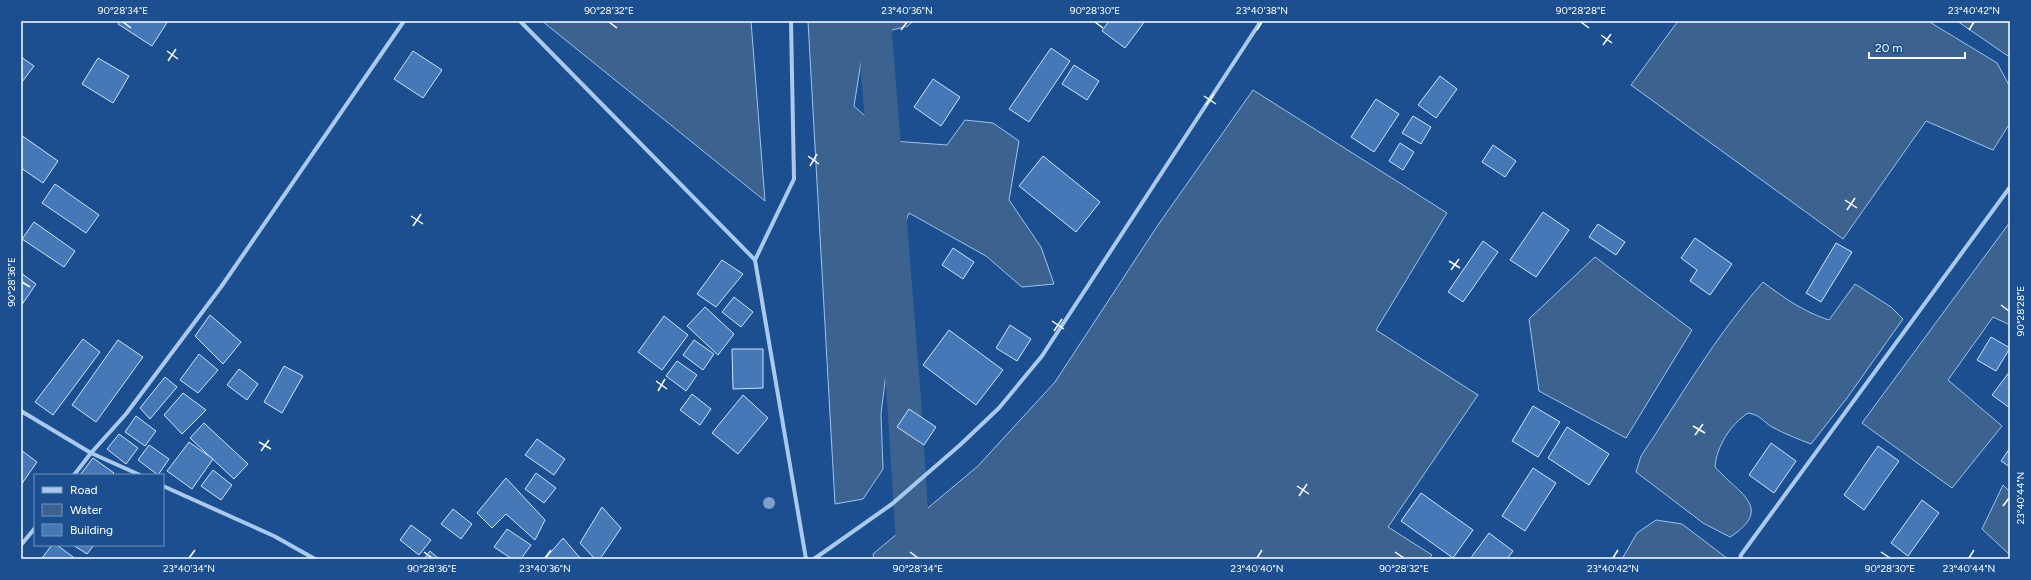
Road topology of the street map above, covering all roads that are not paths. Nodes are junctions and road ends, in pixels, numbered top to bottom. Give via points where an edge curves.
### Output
1 (404, 21) edge
2 (520, 21) edge
3 (790, 21) edge
4 (1261, 21) edge
5 (2010, 187) edge
6 (755, 260) junction
7 (21, 411) edge
8 (91, 453) junction
9 (75, 474) edge
10 (138, 474) edge
11 (164, 486) edge
12 (34, 529) edge
13 (21, 545) edge
14 (315, 559) edge
15 (806, 559) edge
16 (814, 559) edge
17 (1740, 559) edge

1 - 8 street via 221,287 126,414
2 - 6 street
3 - 6 street via 794,180
4 - 16 street via 1037,362 999,408 892,504
5 - 17 street
6 - 15 street
7 - 8 street
8 - 9 street
8 - 10 street
11 - 14 street via 274,536
12 - 13 street

